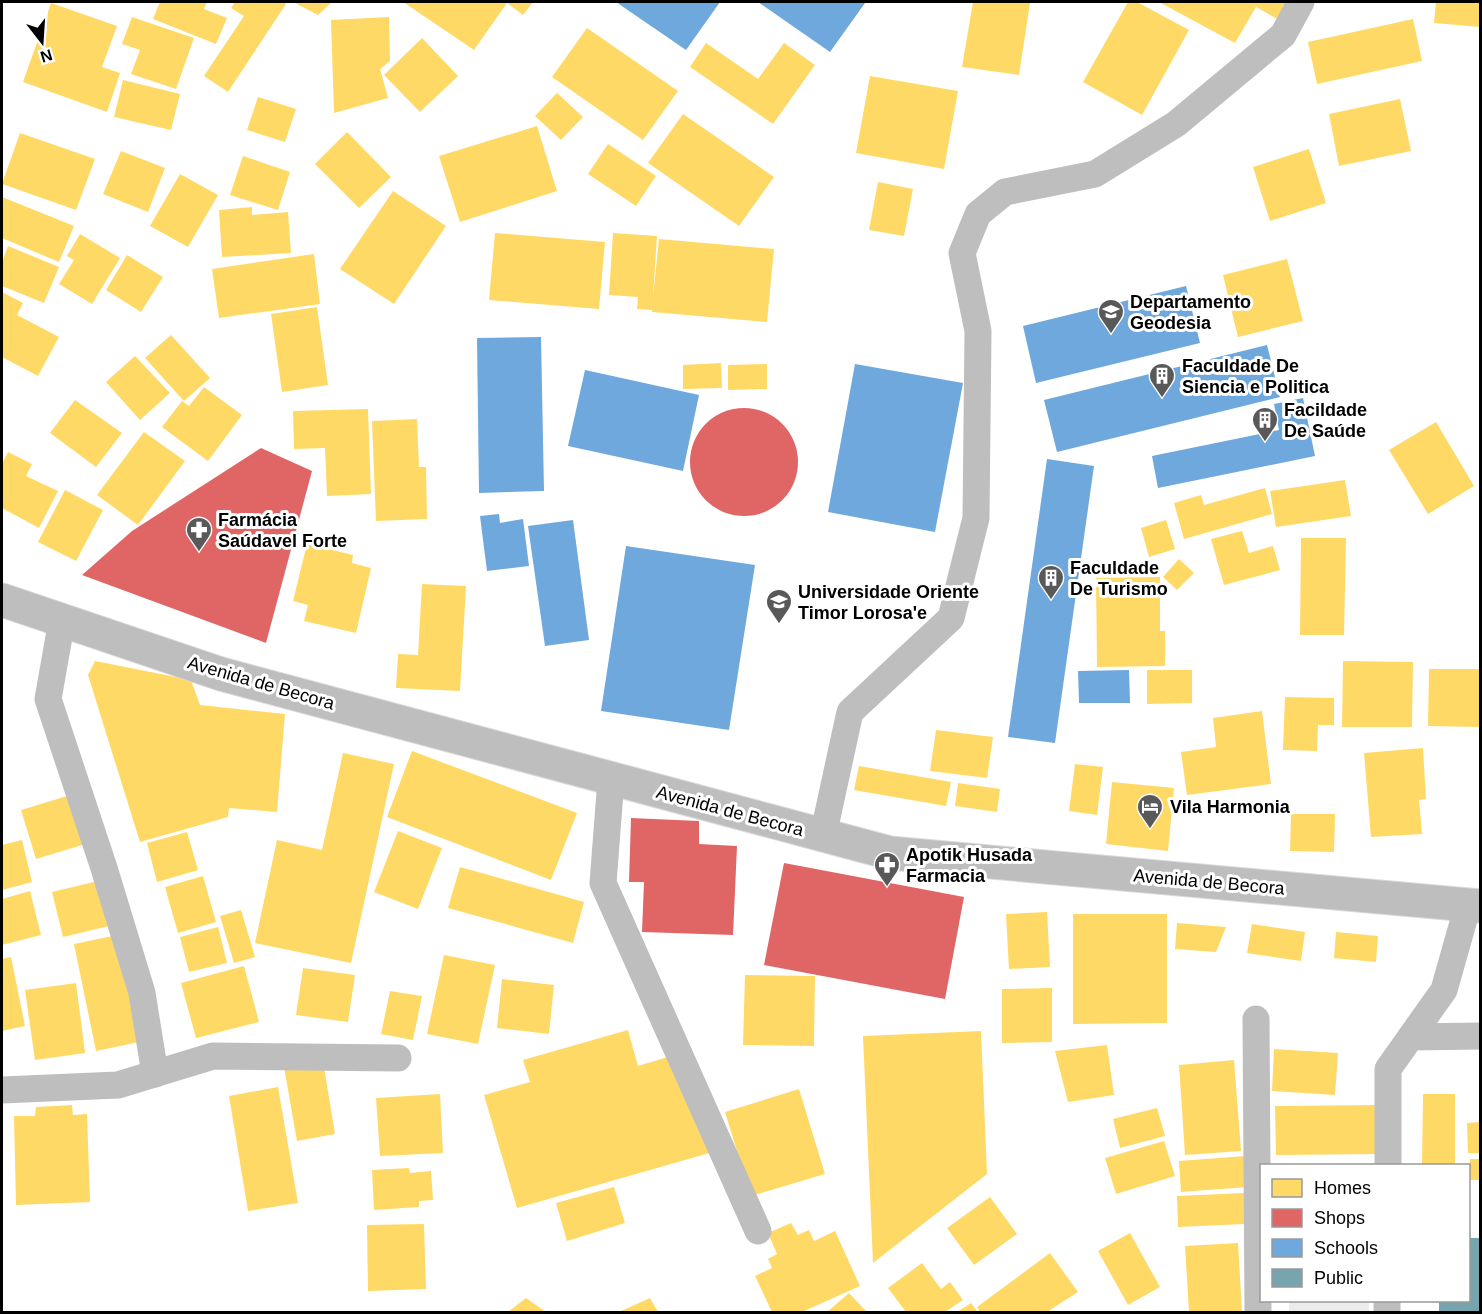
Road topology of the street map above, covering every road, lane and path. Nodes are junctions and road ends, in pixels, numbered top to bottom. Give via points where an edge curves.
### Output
1 (1301, 2) edge
2 (2, 600) edge
3 (62, 620) junction
4 (610, 779) junction
5 (823, 836) junction
6 (1474, 905) edge
7 (1256, 1019) dead end
8 (1480, 1036) edge
9 (1411, 1037) junction
10 (398, 1058) dead end
11 (155, 1074) junction
12 (2, 1090) edge
13 (1388, 1164) edge
14 (758, 1231) dead end
15 (1258, 1312) edge

1 - 5 street via 1283,35 1176,124 1095,174 1005,192 978,214 962,253 978,331 976,518 951,618 850,712
2 - 3 main road, Avenida de Becora
3 - 4 main road, Avenida de Becora via 221,674
3 - 11 street via 48,699 142,993
4 - 5 main road, Avenida de Becora
4 - 14 street via 603,883
5 - 6 main road, Avenida de Becora via 890,853
6 - 9 street via 1444,990
7 - 15 street
8 - 9 street
9 - 13 street via 1388,1069
10 - 11 street via 213,1056
11 - 12 street via 118,1085

